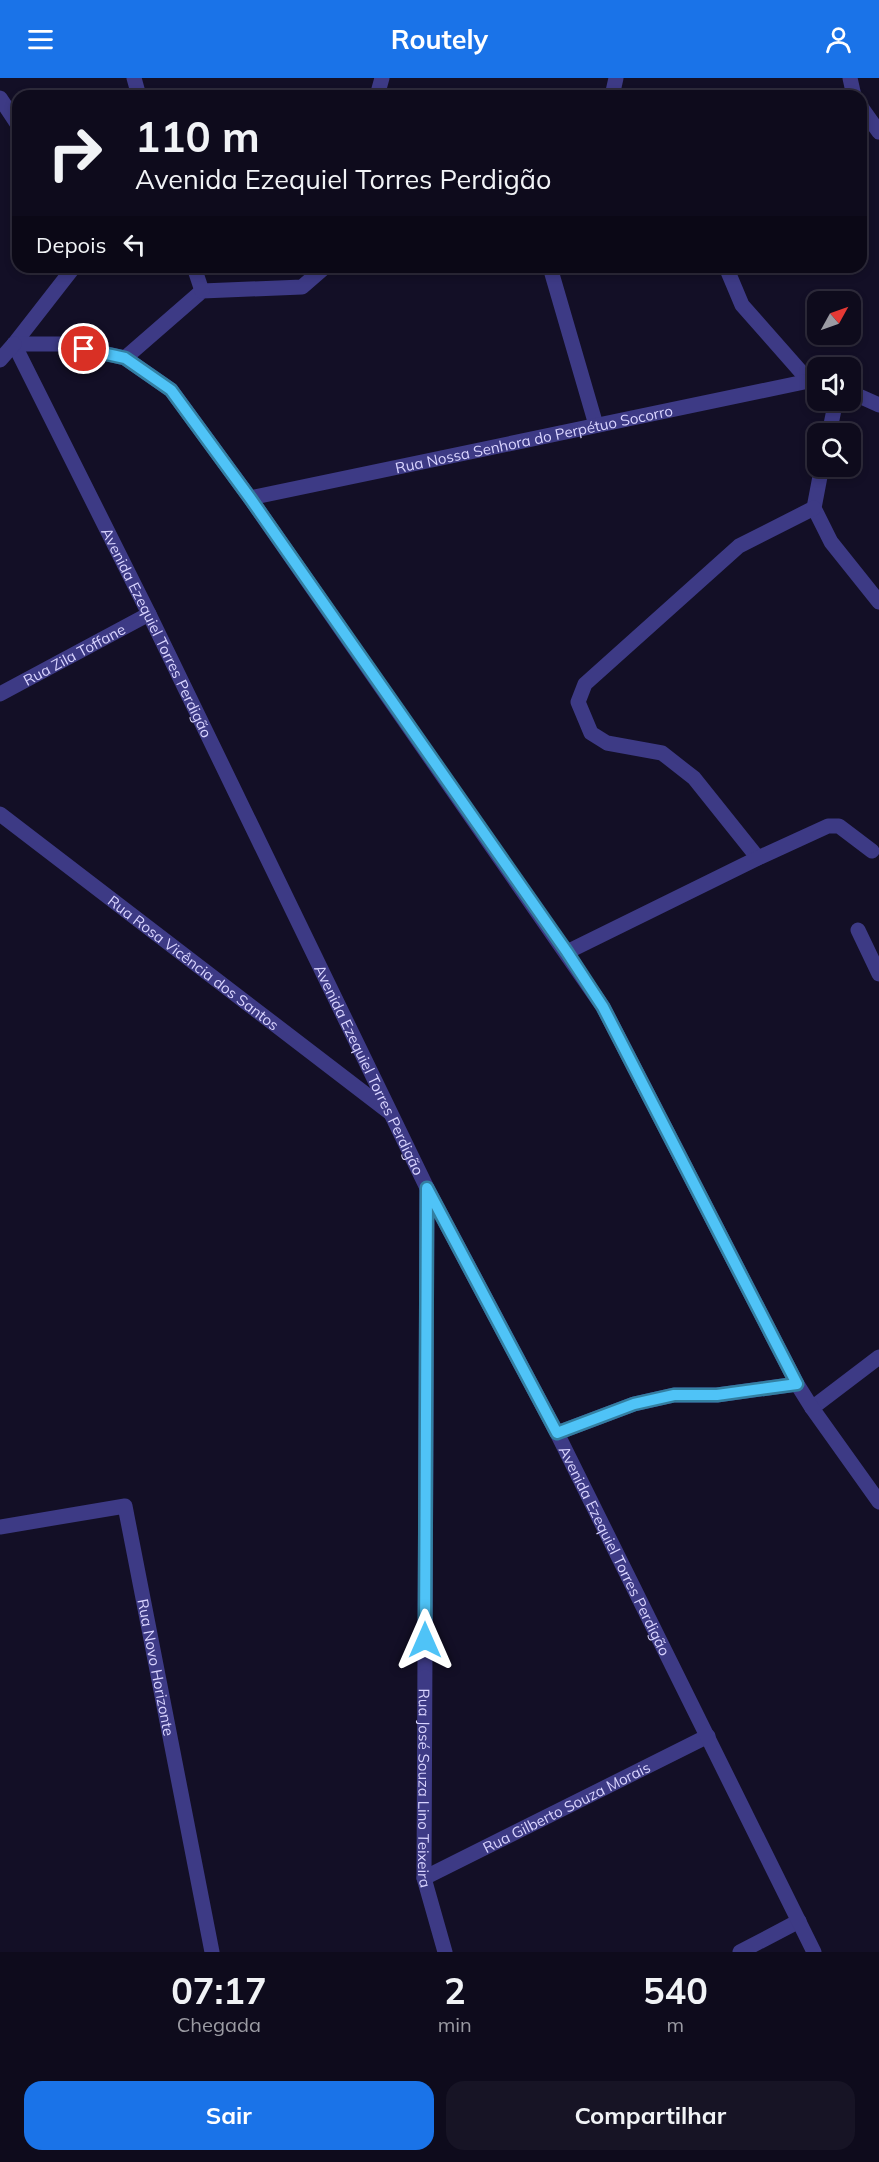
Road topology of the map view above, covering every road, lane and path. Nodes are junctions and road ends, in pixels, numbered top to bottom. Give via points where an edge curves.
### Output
1 (0, 98) edge
2 (867, 115) edge
3 (12, 116) edge
4 (879, 132) edge
5 (69, 273) edge
6 (196, 273) edge
7 (319, 273) edge
8 (552, 273) edge
9 (729, 273) edge
10 (202, 291) junction
11 (14, 344) junction
12 (125, 358) junction
13 (0, 360) edge
14 (807, 375) edge
15 (807, 383) edge
16 (861, 397) edge
17 (879, 405) edge
18 (596, 425) junction
19 (820, 477) edge
20 (250, 498) junction
21 (814, 508) junction
22 (879, 602) edge
23 (149, 614) junction
24 (0, 694) edge
25 (0, 814) edge
26 (872, 851) dead end
27 (759, 858) junction
28 (858, 930) dead end
29 (567, 952) junction
30 (879, 974) edge
31 (389, 1112) junction
32 (427, 1188) junction
33 (879, 1357) edge
34 (797, 1384) junction
35 (812, 1408) junction
36 (557, 1433) junction
37 (879, 1502) edge
38 (0, 1527) edge
39 (708, 1736) junction
40 (424, 1878) junction
41 (800, 1922) junction
42 (212, 1952) edge
43 (445, 1952) edge
44 (740, 1952) edge
45 (814, 1952) edge

1 - 3 street
2 - 4 street
5 - 11 street
6 - 10 street
7 - 10 street via 302,287
8 - 18 street
9 - 14 street via 742,305
10 - 12 street
11 - 12 street via 64,344
11 - 13 street
11 - 23 street, Avenida Ezequiel Torres Perdigão
12 - 20 street via 171,390
15 - 18 street, Rua Nossa Senhora do Perpétuo Socorro
16 - 17 street
18 - 20 street, Rua Nossa Senhora do Perpétuo Socorro
19 - 21 street
20 - 29 street
21 - 22 street via 831,542
21 - 27 street via 739,546 585,684 578,702 591,734 607,743 662,753 694,778
23 - 24 street, Rua Zila Toffane
23 - 31 street, Avenida Ezequiel Torres Perdigão
25 - 31 street, Rua Rosa Vicência dos Santos
26 - 27 street via 839,826 828,826
27 - 29 street
28 - 30 street
29 - 34 street via 603,1007
31 - 32 street, Avenida Ezequiel Torres Perdigão
32 - 36 street, Avenida Ezequiel Torres Perdigão
32 - 40 street, Rua José Souza Lino Teixeira
33 - 35 street
34 - 35 street
34 - 36 street via 717,1395 674,1395 634,1404
35 - 37 street
36 - 39 street, Avenida Ezequiel Torres Perdigão
38 - 42 street, Rua Novo Horizonte via 125,1506
39 - 40 street, Rua Gilberto Souza Morais
39 - 41 street, Avenida Ezequiel Torres Perdigão
40 - 43 street, Rua José Souza Lino Teixeira
41 - 44 street
41 - 45 street, Avenida Ezequiel Torres Perdigão

